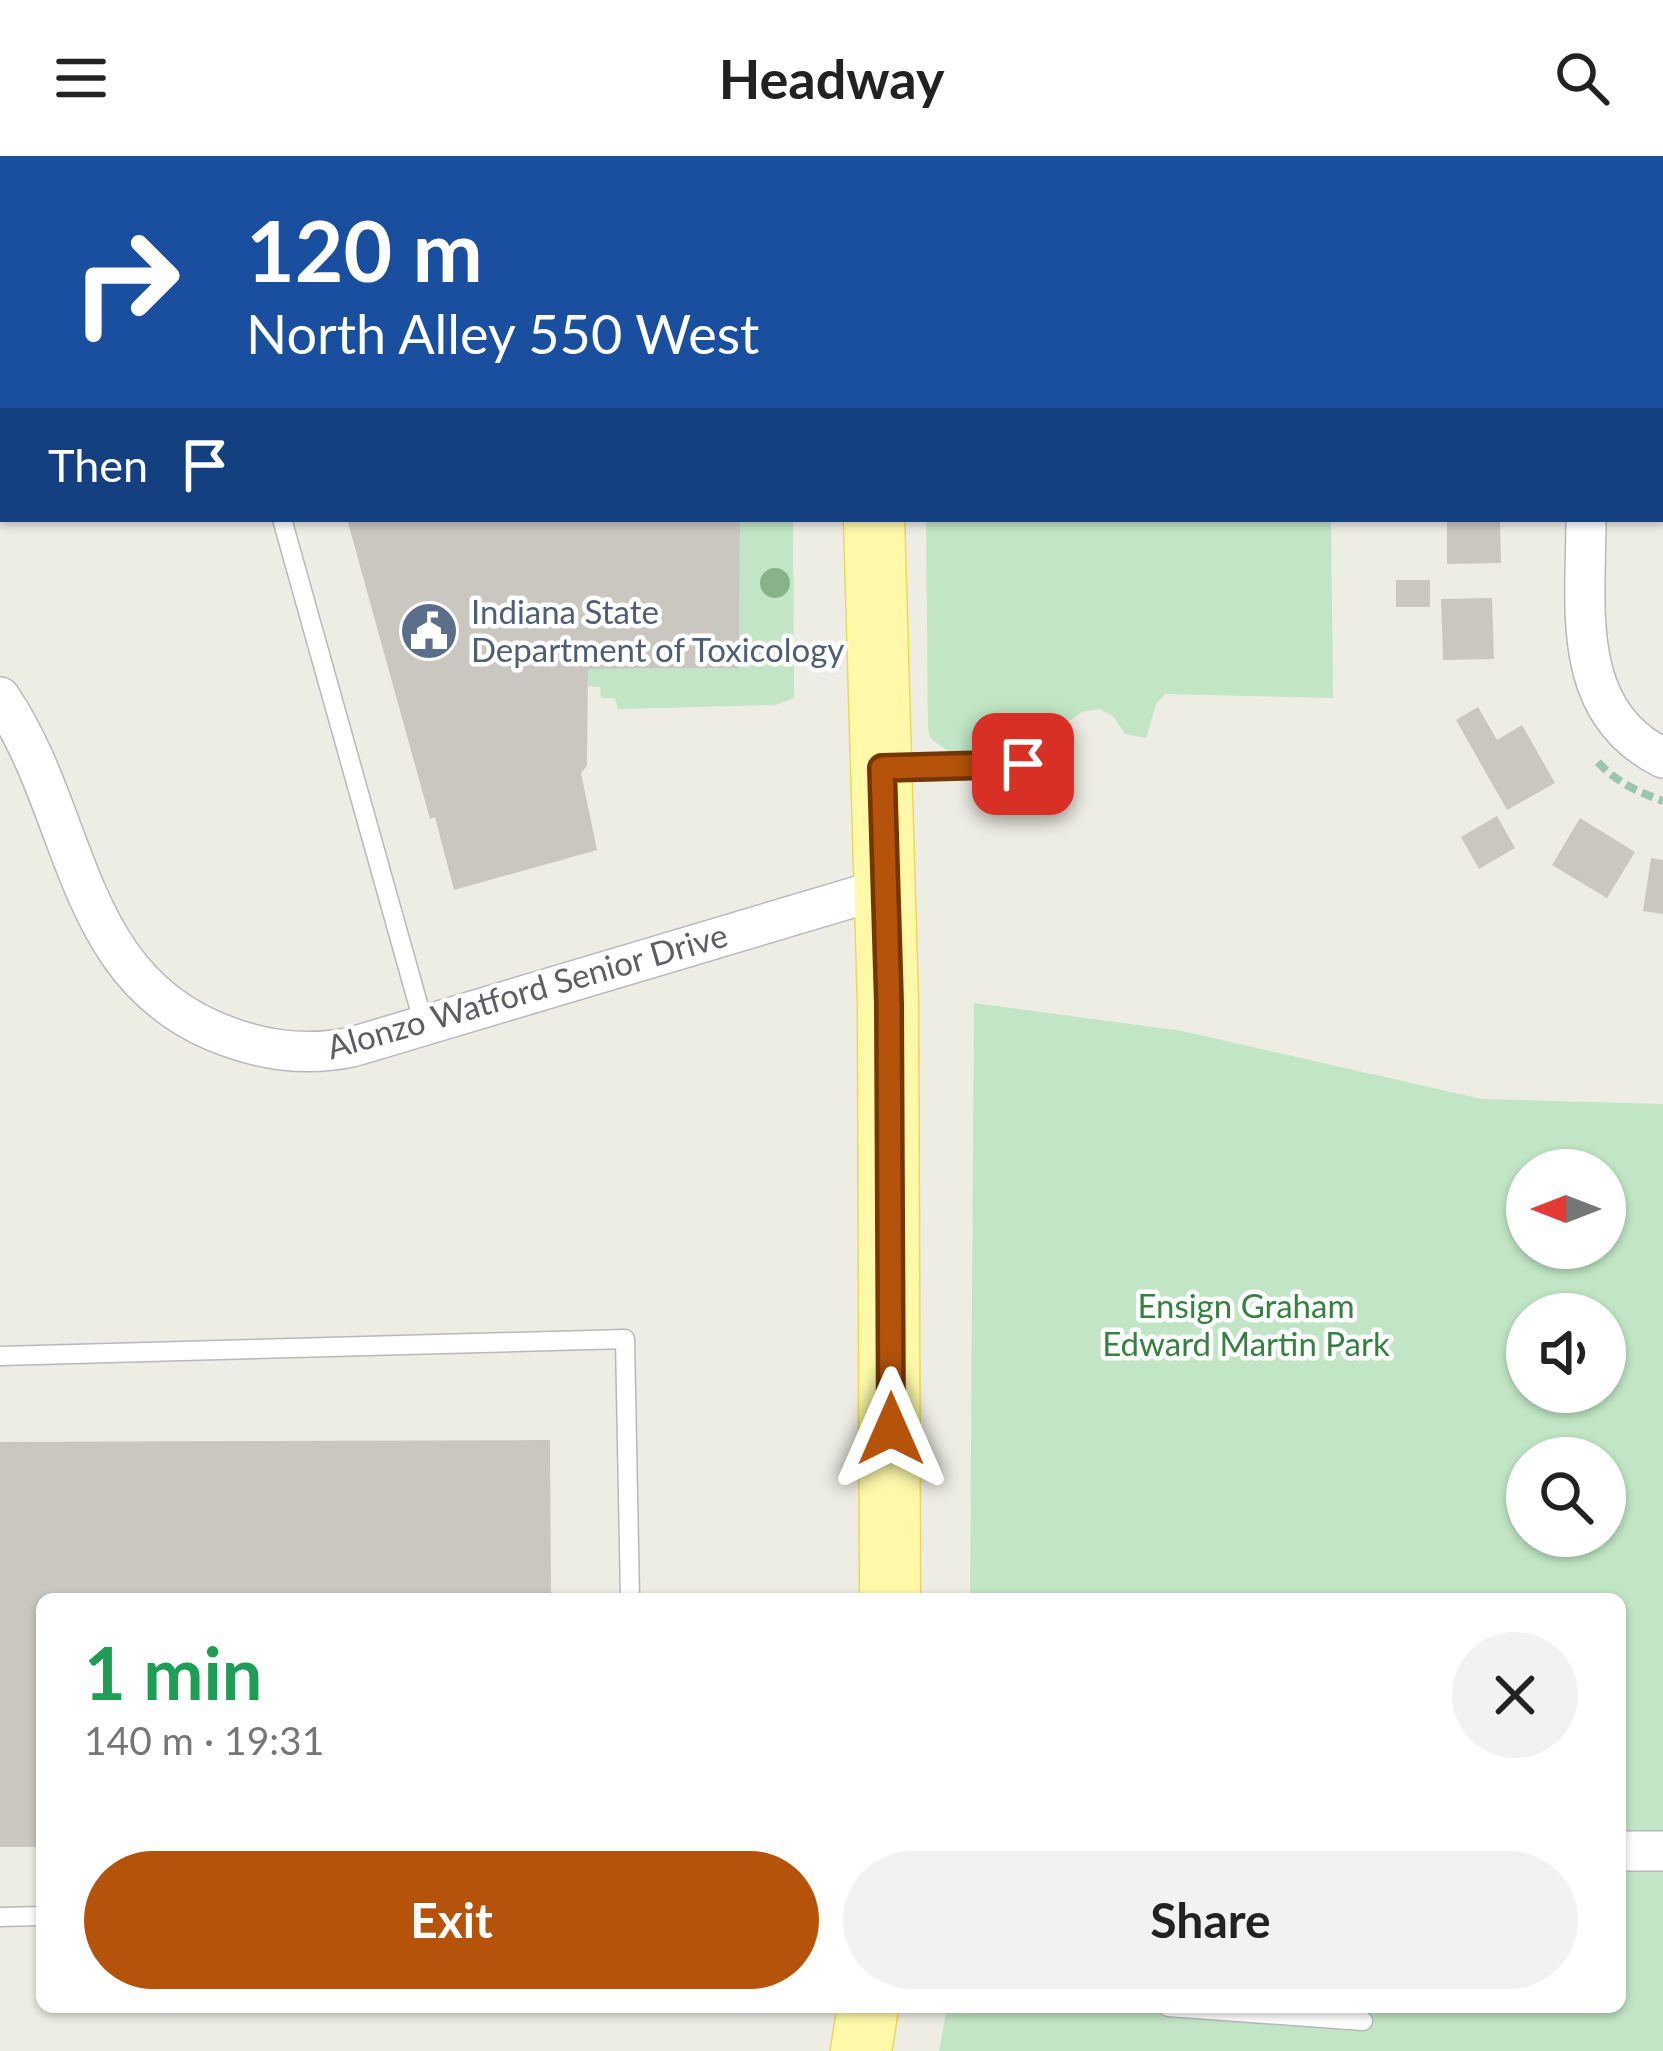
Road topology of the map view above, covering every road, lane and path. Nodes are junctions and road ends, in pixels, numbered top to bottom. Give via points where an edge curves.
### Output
1 (283, 522) edge
2 (874, 522) edge
3 (1586, 522) edge
4 (0, 697) edge
5 (1663, 758) edge
6 (1023, 764) dead end
7 (882, 768) junction
8 (885, 888) junction
9 (424, 1025) junction
10 (0, 1356) edge
11 (630, 1593) edge
12 (890, 1593) edge
13 (1626, 1851) edge
14 (1663, 1851) edge
15 (0, 1916) edge
16 (36, 1916) edge
17 (867, 2013) edge
18 (1252, 2013) edge
19 (1363, 2021) dead end
20 (861, 2051) edge

1 - 9 lane
2 - 7 main road
3 - 5 street via 1588,662 1605,708
4 - 9 street, Alonzo Watford Senior Drive via 112,946 170,1005 242,1042 309,1052
6 - 7 lane
7 - 8 main road
8 - 9 street, Alonzo Watford Senior Drive
8 - 12 main road
10 - 11 lane via 625,1339
13 - 14 street
15 - 16 lane
17 - 20 main road
18 - 19 lane

